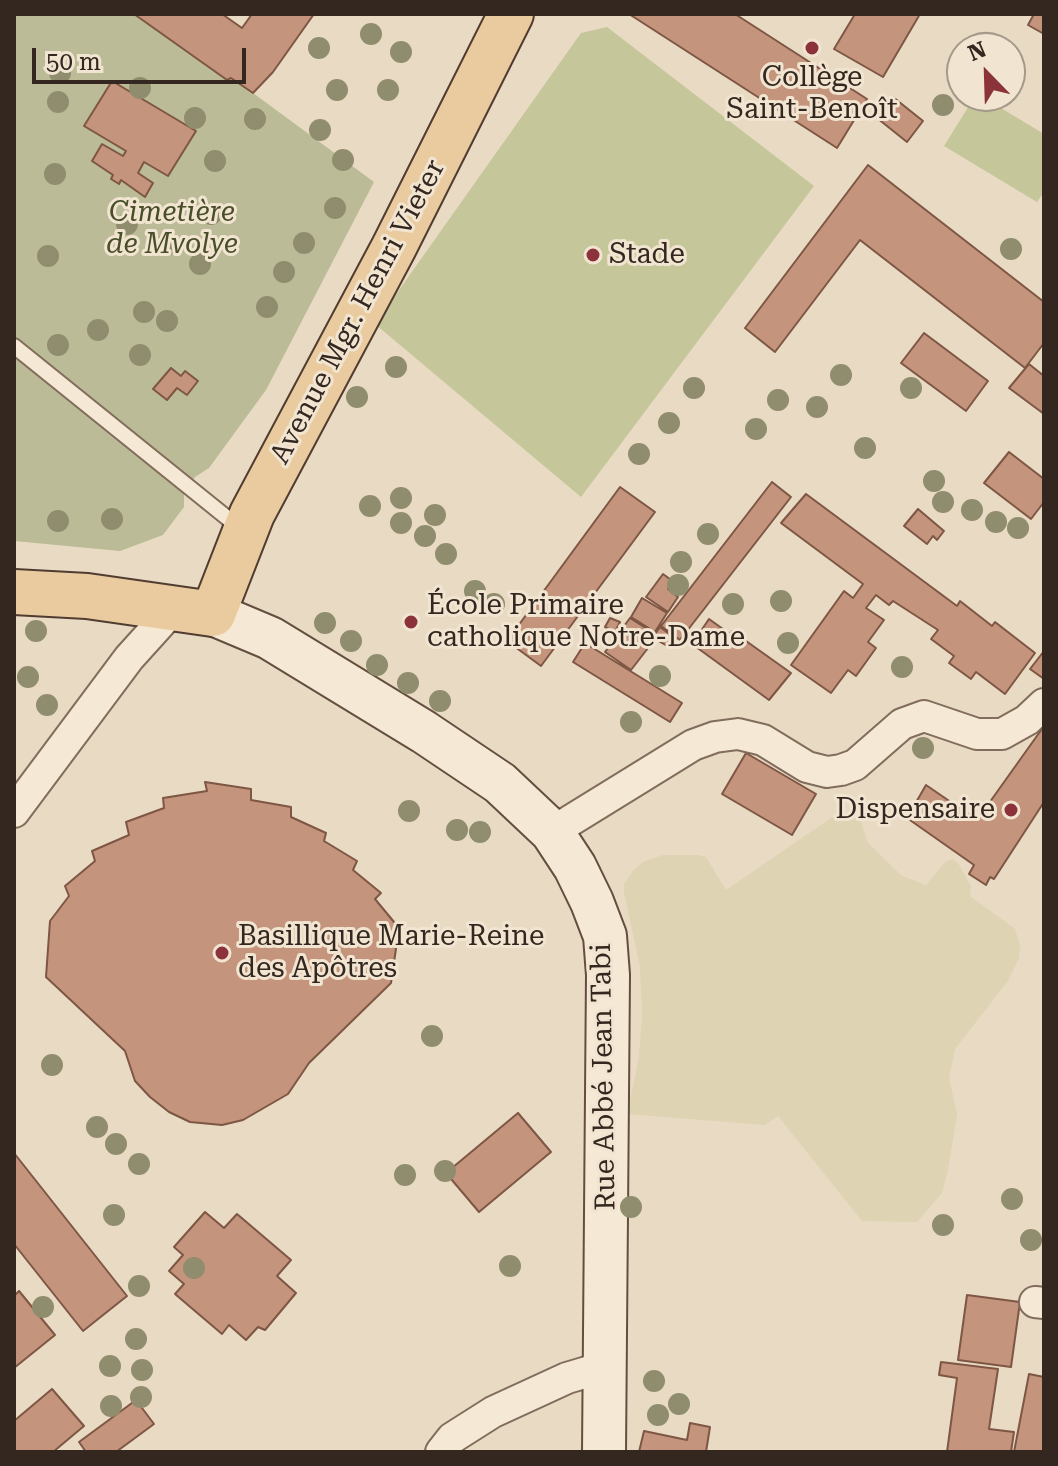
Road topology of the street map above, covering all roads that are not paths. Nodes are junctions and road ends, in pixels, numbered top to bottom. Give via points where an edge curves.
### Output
1 (511, 14) edge
2 (14, 346) edge
3 (244, 532) junction
4 (14, 592) edge
5 (194, 610) junction
6 (1044, 704) edge
7 (14, 812) edge
8 (552, 832) junction
9 (604, 1367) junction
10 (441, 1452) edge
11 (604, 1452) edge

1 - 3 main road, Avenue Mgr. Henri Vieter
2 - 3 lane
3 - 5 main road, Avenue Mgr. Henri Vieter
4 - 5 main road
5 - 7 street via 129,658
5 - 8 main road, Rue Abbé Jean Tabi via 270,638 424,732 500,783
6 - 8 street via 1002,734 977,734 924,716 902,724 855,765 827,772 807,767 763,740 738,734 715,737 693,745
8 - 9 main road, Rue Abbé Jean Tabi via 575,867 605,936
9 - 10 street via 493,1412 452,1438
9 - 11 main road, Rue Abbé Jean Tabi

